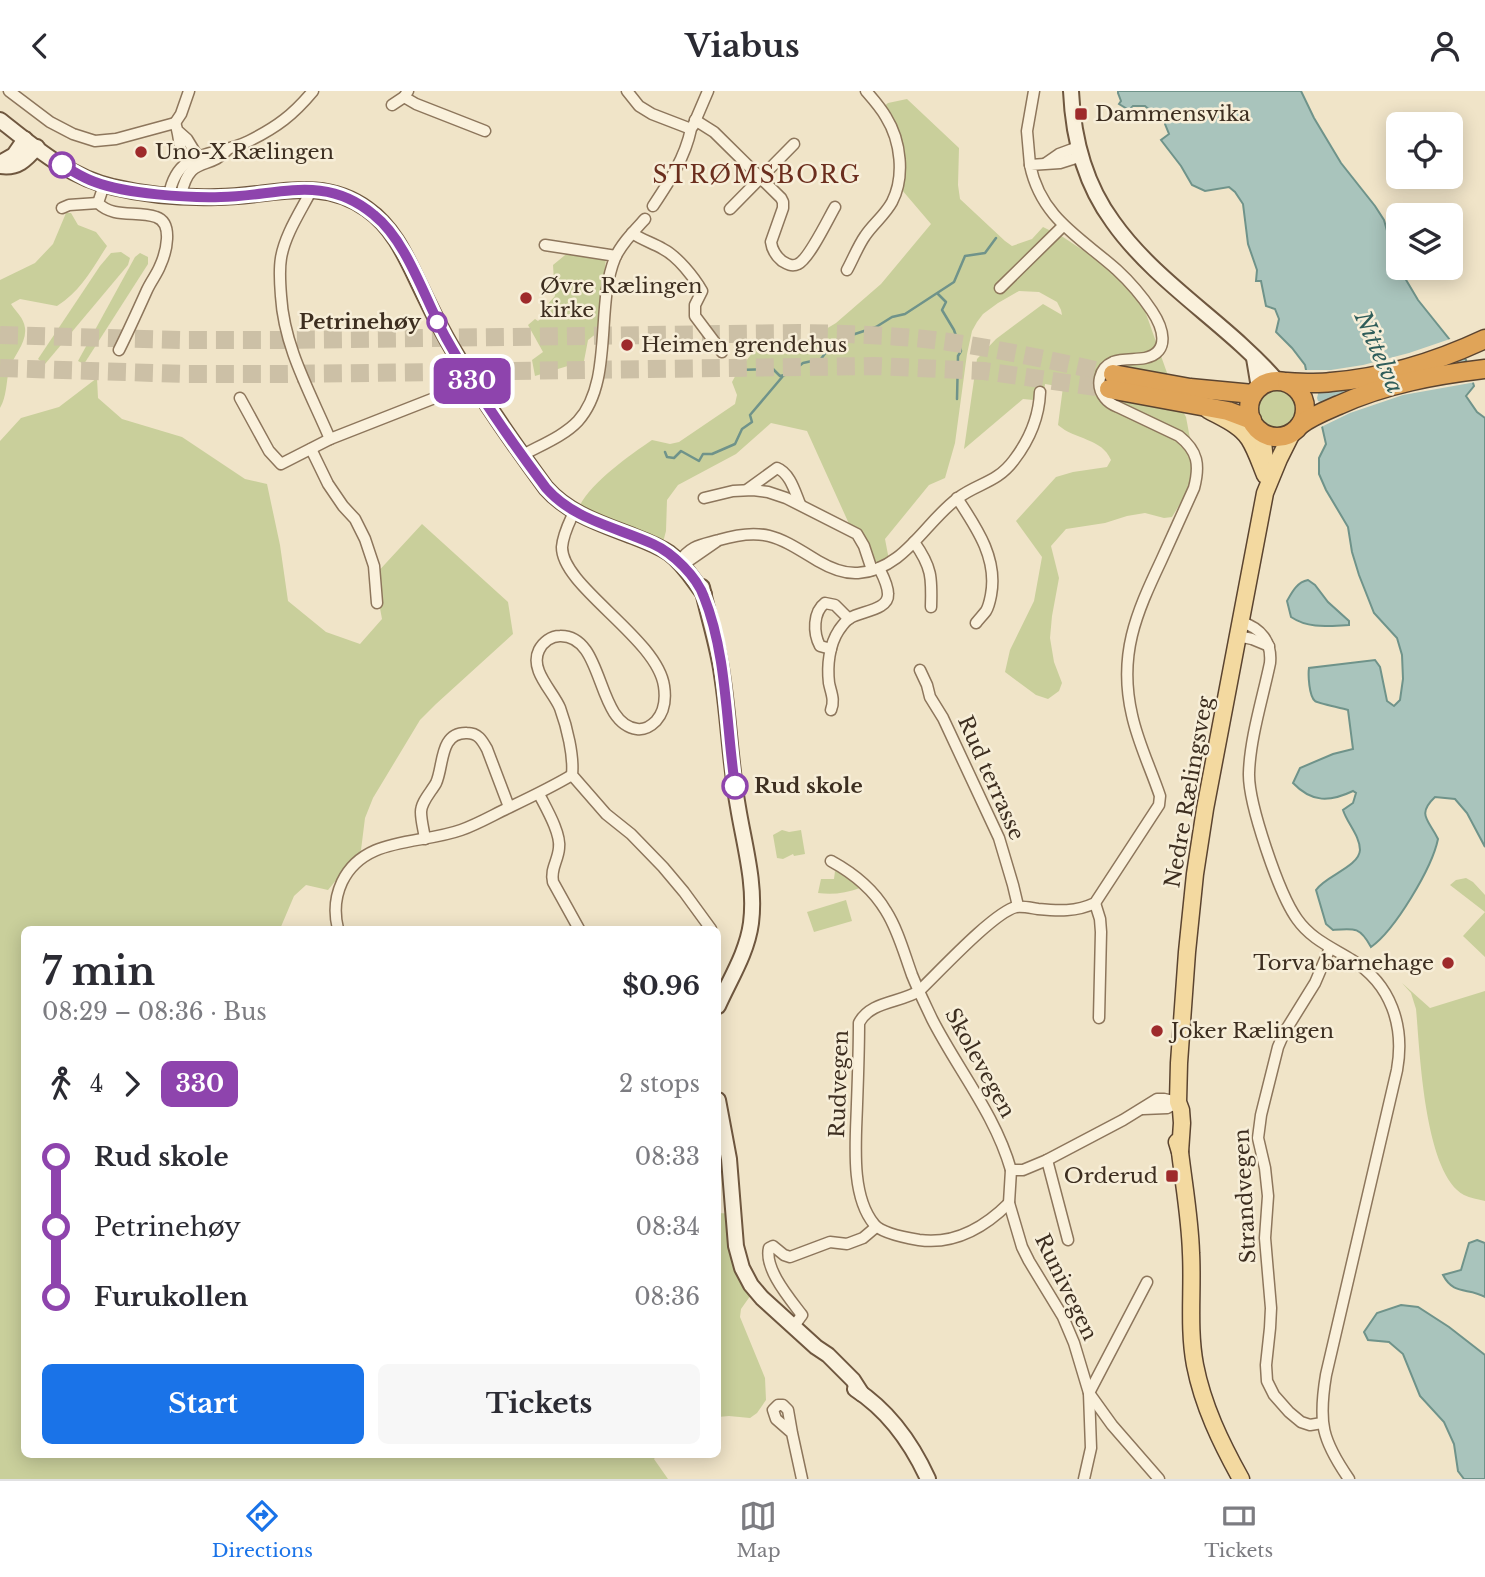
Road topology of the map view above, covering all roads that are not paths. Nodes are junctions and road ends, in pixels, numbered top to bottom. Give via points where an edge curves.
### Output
1 (9, 91) edge
2 (189, 91) edge
3 (313, 91) edge
4 (627, 91) edge
5 (708, 91) edge
6 (866, 91) edge
7 (1034, 91) edge
8 (1071, 91) edge
9 (406, 94) edge
10 (392, 105) dead end
11 (0, 120) edge
12 (693, 125) junction
13 (177, 127) junction
14 (485, 131) dead end
15 (31, 143) junction
16 (794, 144) dead end
17 (1080, 151) junction
18 (194, 162) junction
19 (0, 165) edge
20 (1030, 165) junction
21 (761, 179) junction
22 (104, 185) junction
23 (312, 189) junction
24 (175, 195) junction
25 (98, 203) junction
26 (653, 206) dead end
27 (835, 207) dead end
28 (62, 208) dead end
29 (730, 209) dead end
30 (645, 219) dead end
31 (1063, 226) junction
32 (632, 233) junction
33 (545, 245) dead end
34 (616, 256) junction
35 (847, 270) dead end
36 (1000, 288) dead end
37 (1478, 342) edge
38 (119, 350) dead end
39 (722, 352) dead end
40 (1254, 357) junction
41 (1484, 369) edge
42 (472, 381) junction
43 (1288, 382) junction
44 (1256, 391) junction
45 (1040, 392) dead end
46 (240, 398) dead end
47 (1197, 404) junction
48 (1301, 425) junction
49 (1257, 426) junction
50 (330, 439) junction
51 (312, 449) junction
52 (523, 455) junction
53 (1265, 475) junction
54 (747, 490) junction
55 (1265, 493) junction
56 (704, 498) dead end
57 (957, 498) junction
58 (800, 504) junction
59 (575, 512) junction
60 (914, 542) junction
61 (685, 559) junction
62 (876, 569) junction
63 (377, 603) dead end
64 (931, 607) dead end
65 (849, 619) junction
66 (976, 623) dead end
67 (1239, 629) junction
68 (831, 649) junction
69 (920, 670) dead end
70 (831, 710) dead end
71 (572, 775) junction
72 (540, 794) junction
73 (509, 807) junction
74 (425, 839) junction
75 (831, 861) dead end
76 (1095, 903) junction
77 (1018, 906) junction
78 (337, 926) edge
79 (577, 926) edge
80 (709, 926) edge
81 (1330, 948) junction
82 (919, 991) junction
83 (721, 999) edge
84 (1099, 1017) dead end
85 (1178, 1102) junction
86 (721, 1115) edge
87 (1047, 1160) junction
88 (1011, 1170) junction
89 (1009, 1203) junction
90 (876, 1227) junction
91 (1068, 1240) dead end
92 (1147, 1282) dead end
93 (794, 1325) junction
94 (1089, 1393) junction
95 (1322, 1423) junction
96 (792, 1433) dead end
97 (802, 1479) edge
98 (928, 1479) edge
99 (1084, 1479) edge
100 (1159, 1479) edge
101 (1241, 1479) edge
102 (1349, 1479) edge

1 - 13 street via 50,122 95,141
2 - 13 street
3 - 18 street via 279,125 223,156
4 - 12 street via 652,114
5 - 12 street
6 - 35 street via 894,135 899,187
7 - 20 street, Nedre Rælingsveg via 1027,131
8 - 17 main road
9 - 10 street
9 - 14 street via 416,104
11 - 15 main road
12 - 21 street via 713,132
12 - 26 street via 677,169
13 - 18 street via 177,139
15 - 19 main road via 21,163 10,168
15 - 22 main road
16 - 21 street
17 - 20 street
17 - 40 main road via 1101,202 1131,244
18 - 24 street via 175,174
20 - 31 street, Nedre Rælingsveg via 1043,200
21 - 27 street via 783,202 771,242 775,254 791,266 808,254
21 - 29 street
22 - 24 main road
22 - 25 street
23 - 24 main road via 232,197
23 - 42 main road via 355,201 390,231
23 - 50 street via 286,239 280,286 291,350
25 - 28 street
25 - 38 street via 107,210 155,216 166,227 160,267
30 - 32 street
31 - 36 street
31 - 76 street, Nedre Rælingsveg via 1127,279 1162,329 1162,344 1156,353 1116,361 1105,368 1099,383 1103,397 1187,442 1198,470 1141,604 1128,652 1131,713 1160,801
32 - 34 street
32 - 39 street via 663,249 695,280 702,291 695,316
33 - 34 street
34 - 52 street via 591,400 568,429
37 - 43 highway via 1368,376
40 - 43 main road
40 - 44 main road
41 - 48 highway via 1423,378 1359,396
42 - 50 street
42 - 52 main road
43 - 44 highway via 1269,383
43 - 48 highway via 1304,401
44 - 47 highway via 1111,381
44 - 49 highway via 1249,406
45 - 57 street via 1036,422 1013,463
46 - 51 street via 281,464
47 - 49 highway via 1228,411
47 - 53 main road via 1244,432
48 - 49 highway via 1274,436
48 - 55 main road, Nedre Rælingsveg via 1279,459
49 - 53 main road, Nedre Rælingsveg
50 - 51 street
51 - 63 street via 328,484 365,540 374,566
52 - 59 main road via 552,495
53 - 55 main road, Nedre Rælingsveg
54 - 56 street
54 - 58 street
54 - 58 street via 777,468 786,474
55 - 67 main road, Nedre Rælingsveg
57 - 60 street
57 - 66 street via 978,529 992,569 988,608
58 - 62 street via 857,534
59 - 61 main road via 653,534
59 - 71 street via 564,539 566,561 656,665 665,696 661,714 651,725 635,729 627,725 613,712 582,645 569,637 550,638 537,655 537,665 564,719
60 - 62 street
60 - 64 street via 930,571
61 - 62 street via 743,533 780,539 843,572
61 - 83 main road via 704,594 716,639 750,877 751,924
62 - 65 street via 887,585 887,602
65 - 68 street
65 - 68 street via 835,605 825,603 819,608 817,641
67 - 81 street via 1269,646 1270,663 1250,764 1251,798 1286,901 1297,920
67 - 85 main road, Nedre Rælingsveg via 1194,884
68 - 70 street
69 - 77 street, Rud terrasse via 999,838
71 - 72 street
71 - 80 street via 663,867
72 - 73 street
72 - 79 street via 558,837 551,875
73 - 74 street via 461,830
73 - 74 street via 482,740 476,734 460,733 443,751 436,783 422,806
74 - 78 street via 375,850 357,861 339,890
75 - 82 street, Skolevegen via 858,879 886,911
76 - 77 street via 1070,910
76 - 84 street via 1101,932
77 - 82 street, Rudvegen via 987,926
81 - 95 street via 1367,970 1381,987 1394,1010 1400,1044 1326,1375
81 - 95 street, Strandvegen via 1315,983 1283,1033 1258,1138 1268,1196 1265,1238 1271,1308 1267,1381 1274,1395 1301,1422
82 - 88 street, Skolevegen via 999,1136
82 - 90 street, Rudvegen via 867,1012 859,1023 856,1160 859,1192
85 - 87 street via 1167,1108 1143,1109
85 - 101 main road, Nedre Rælingsveg via 1174,1133 1191,1246 1195,1364 1210,1416
86 - 93 main road via 739,1260 756,1291
87 - 88 street
87 - 91 street
88 - 89 street, Runivegen
89 - 90 street via 984,1225 947,1240 898,1236
89 - 94 street, Runivegen via 1022,1247 1074,1343
90 - 93 street via 847,1244 830,1242 790,1257 769,1248 771,1267 803,1315
92 - 94 street
93 - 98 main road via 904,1436
94 - 99 street via 1091,1448
94 - 100 street, Runivegen
95 - 102 street via 1330,1450
96 - 97 street

